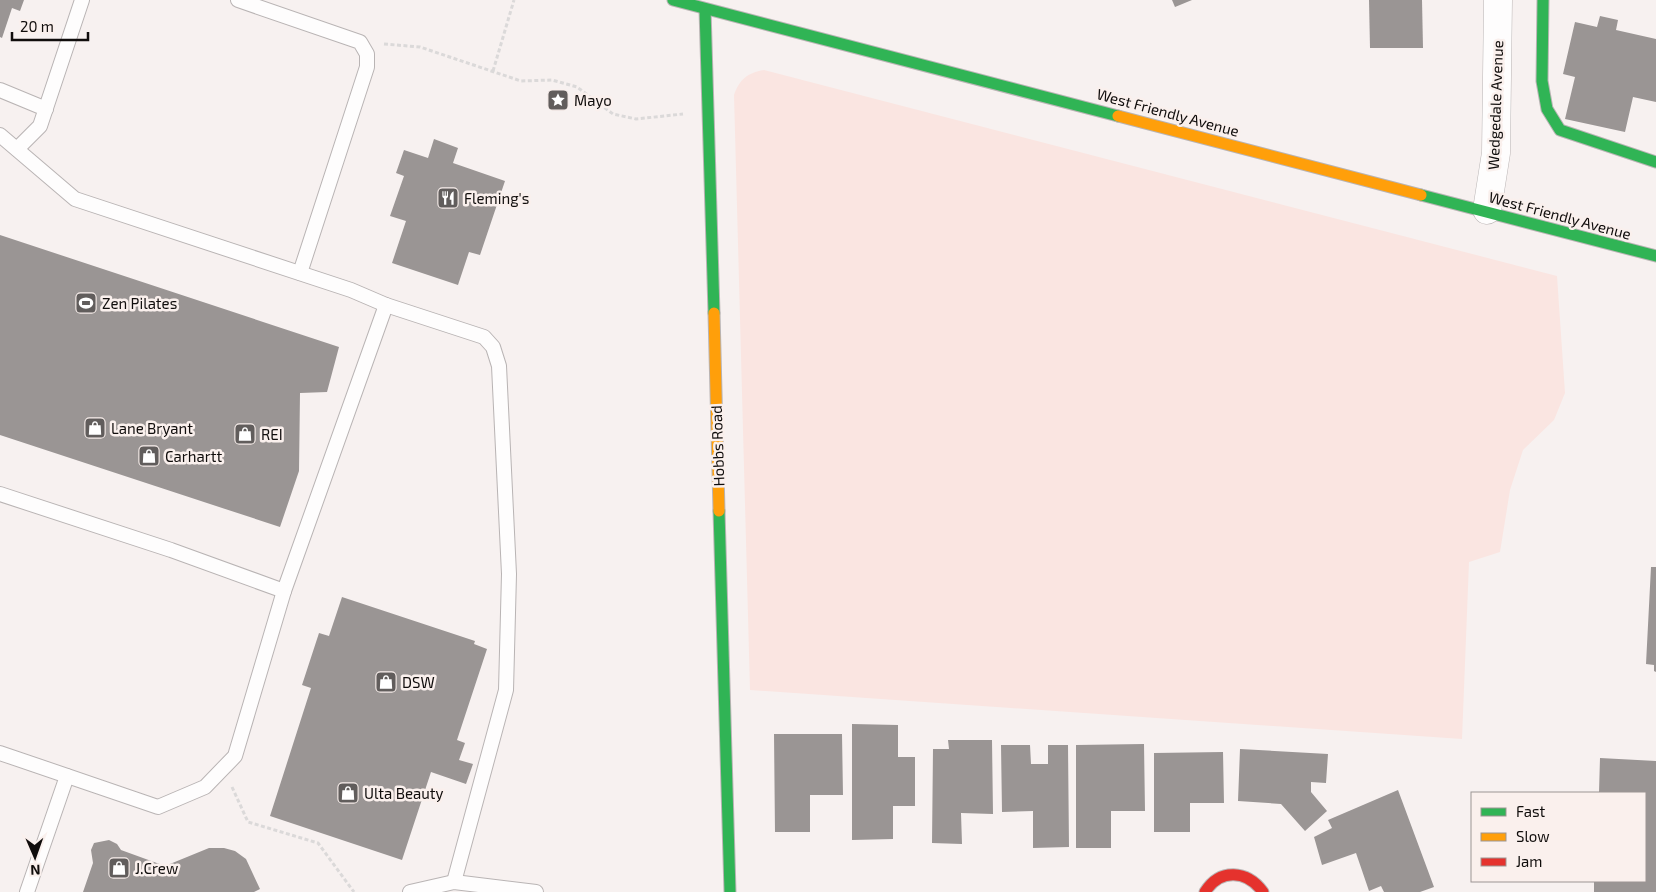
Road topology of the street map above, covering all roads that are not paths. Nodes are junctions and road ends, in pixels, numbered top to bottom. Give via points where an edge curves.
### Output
1 (82, 0) edge
2 (238, 0) edge
3 (673, 0) edge
4 (1498, 0) edge
5 (1543, 0) edge
6 (706, 5) edge
7 (0, 90) edge
8 (46, 110) junction
9 (0, 135) edge
10 (17, 149) junction
11 (1656, 162) edge
12 (1486, 210) junction
13 (1656, 256) edge
14 (300, 273) junction
15 (386, 305) junction
16 (0, 494) edge
17 (284, 591) junction
18 (0, 753) edge
19 (67, 776) junction
20 (454, 882) junction
21 (488, 888) edge
22 (27, 892) edge
23 (410, 892) edge
24 (536, 892) edge
25 (730, 892) edge
26 (1204, 892) edge
27 (1262, 892) edge

1 - 8 lane
2 - 14 lane via 360,42 367,54 367,67
3 - 6 street, West Friendly Avenue
4 - 12 street, Wedgedale Avenue via 1496,153
5 - 11 street via 1542,81 1547,109 1560,130
6 - 12 street, West Friendly Avenue
6 - 25 street, Hobbs Road
7 - 8 lane
8 - 10 lane via 40,126
9 - 10 lane
10 - 14 lane via 75,199
12 - 13 street, West Friendly Avenue
14 - 15 lane
15 - 17 lane
15 - 20 lane via 484,337 493,347 499,366 509,574 506,690
16 - 17 lane
17 - 19 lane via 235,756 205,787 158,807
18 - 19 lane
19 - 22 lane
20 - 21 lane
20 - 23 lane
21 - 24 lane
26 - 27 street via 1214,879 1235,874 1255,881

